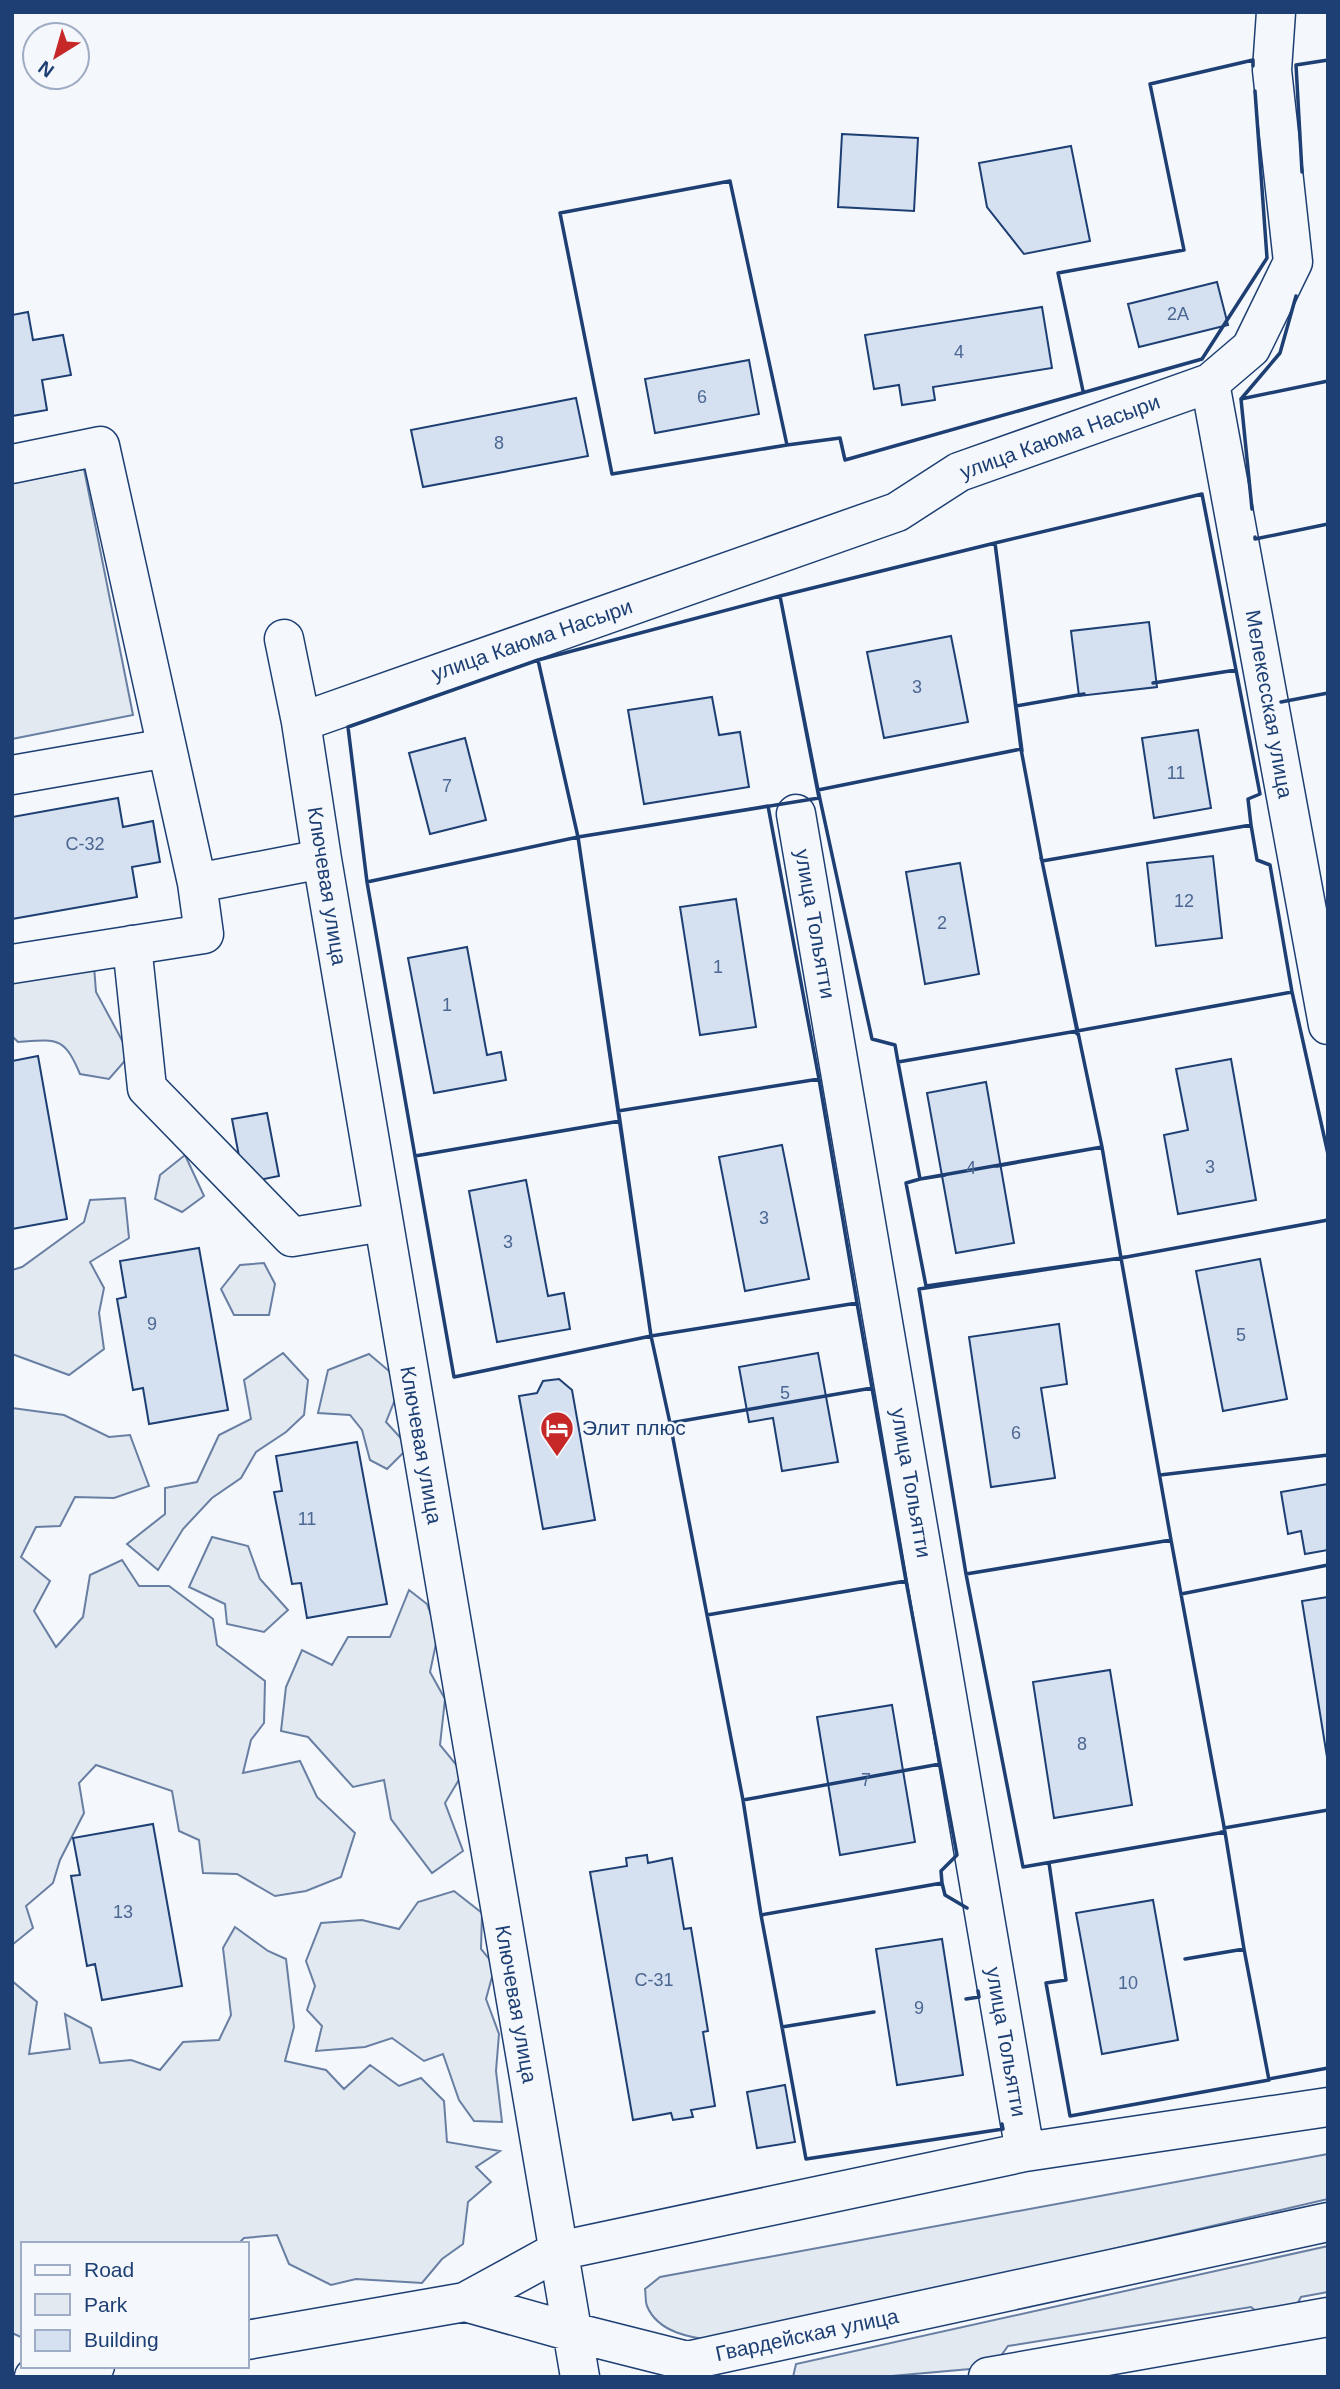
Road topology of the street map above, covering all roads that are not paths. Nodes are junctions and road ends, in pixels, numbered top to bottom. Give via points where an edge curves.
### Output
1 (1276, 12) edge
2 (1210, 383) junction
3 (12, 464) edge
4 (284, 639) dead end
5 (301, 722) junction
6 (167, 748) junction
7 (12, 775) edge
8 (796, 814) dead end
9 (322, 859) junction
10 (197, 883) junction
11 (132, 945) junction
12 (12, 964) edge
13 (1328, 1025) edge
14 (383, 1222) junction
15 (1328, 2107) edge
16 (1025, 2152) junction
17 (1328, 2222) edge
18 (558, 2251) junction
19 (465, 2302) junction
20 (1328, 2317) edge
21 (572, 2333) junction
22 (248, 2340) edge
23 (749, 2362) edge
24 (83, 2368) edge
25 (34, 2377) edge
26 (580, 2377) edge
27 (988, 2377) edge

1 - 2 street, улица Каюма Насыри via 1272,69 1293,262 1251,348
2 - 5 street, улица Каюма Насыри via 959,472 897,512
2 - 13 street, Мелекесская улица
3 - 6 street via 100,446
4 - 5 street, Ключевая улица
5 - 9 street, Ключевая улица
6 - 7 street
6 - 10 street
8 - 16 street, улица Тольятти
9 - 10 street
9 - 14 street, Ключевая улица
10 - 11 street via 204,934
11 - 12 street
11 - 14 street via 147,1088 292,1237
14 - 18 street, Ключевая улица
15 - 16 street
16 - 18 street
17 - 23 street, Гвардейская улица
18 - 19 street
18 - 21 street, Ключевая улица
19 - 21 street, Гвардейская улица
19 - 22 street, Гвардейская улица
20 - 27 street
21 - 23 street, Гвардейская улица via 687,2361
21 - 26 street, Ключевая улица
24 - 25 street

